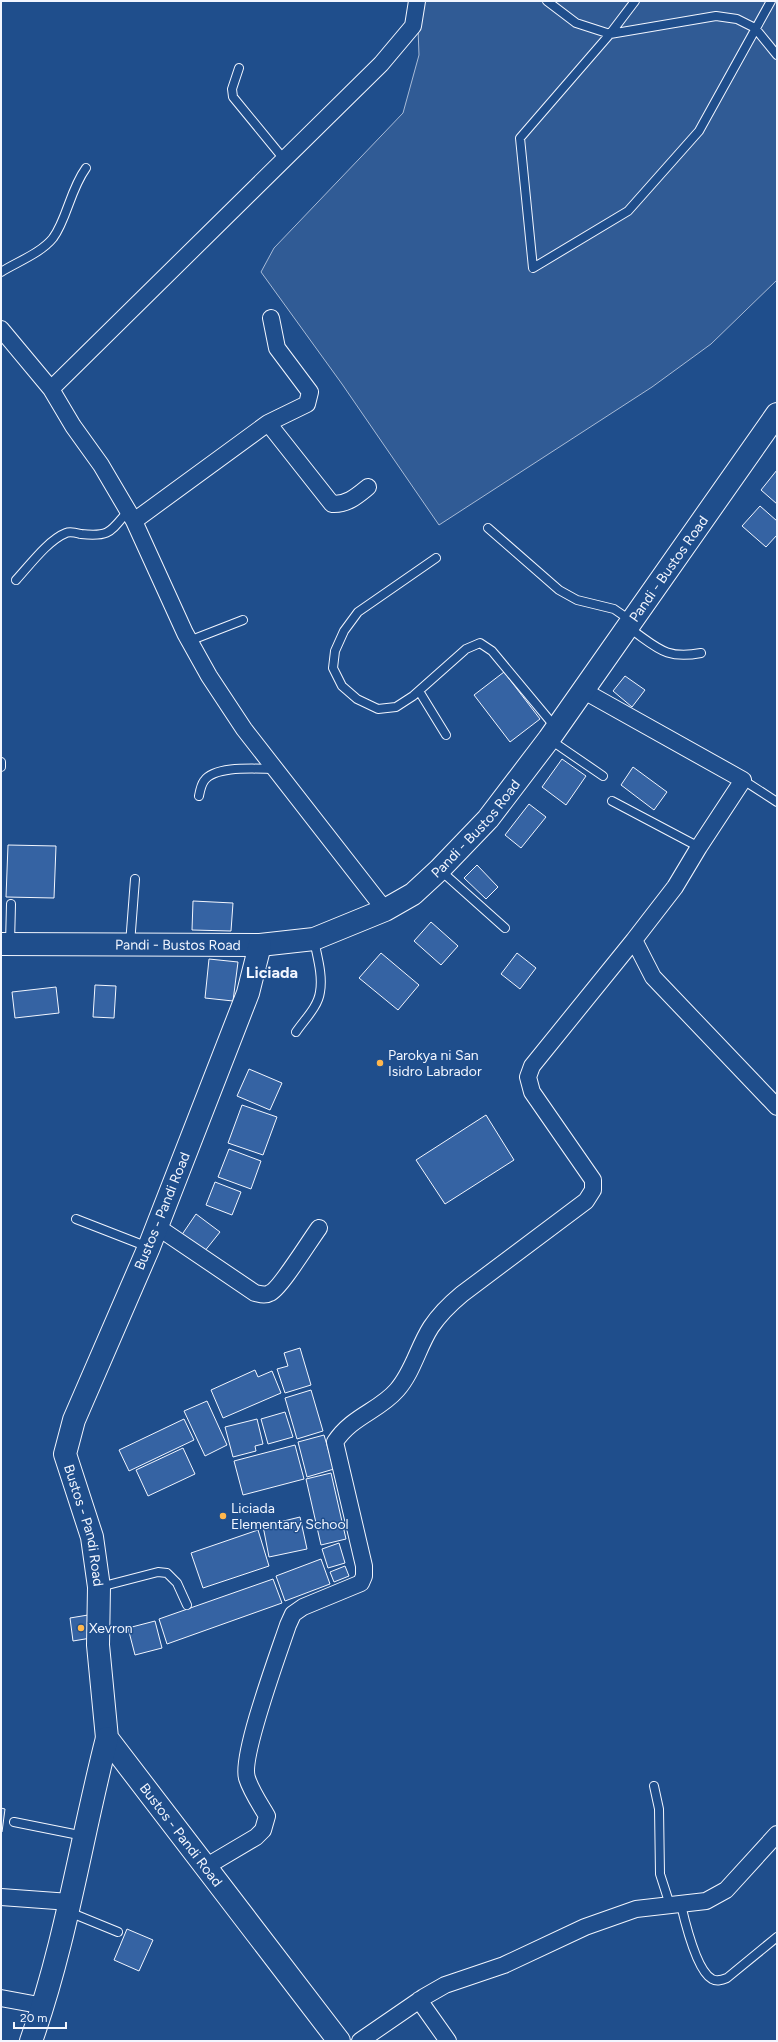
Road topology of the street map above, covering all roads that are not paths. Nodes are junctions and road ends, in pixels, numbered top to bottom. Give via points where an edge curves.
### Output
1 (417, 1) edge
2 (547, 1) edge
3 (635, 1) edge
4 (771, 1) edge
5 (755, 28) junction
6 (610, 34) junction
7 (777, 55) edge
8 (239, 68) dead end
9 (283, 158) junction
10 (86, 168) dead end
11 (1, 272) edge
12 (271, 318) dead end
13 (1, 329) edge
14 (51, 389) junction
15 (777, 414) edge
16 (268, 423) junction
17 (368, 487) dead end
18 (131, 516) junction
19 (488, 528) dead end
20 (436, 558) dead end
21 (16, 580) dead end
22 (243, 620) dead end
23 (630, 624) junction
24 (189, 641) junction
25 (701, 653) dead end
26 (419, 690) junction
27 (584, 691) junction
28 (552, 734) junction
29 (446, 735) dead end
30 (1, 762) edge
31 (1, 767) edge
32 (276, 769) junction
33 (603, 776) dead end
34 (743, 780) junction
35 (198, 796) dead end
36 (776, 799) edge
37 (612, 801) dead end
38 (699, 847) junction
39 (439, 870) junction
40 (135, 879) dead end
41 (11, 904) dead end
42 (385, 910) junction
43 (505, 928) dead end
44 (314, 939) junction
45 (634, 940) junction
46 (6, 944) edge
47 (130, 945) junction
48 (260, 945) junction
49 (296, 1032) dead end
50 (777, 1107) edge
51 (76, 1220) dead end
52 (156, 1226) junction
53 (319, 1228) dead end
54 (148, 1247) junction
55 (99, 1587) junction
56 (187, 1605) dead end
57 (107, 1738) junction
58 (654, 1786) dead end
59 (14, 1822) dead end
60 (777, 1834) edge
61 (84, 1836) junction
62 (207, 1866) junction
63 (1, 1897) edge
64 (675, 1905) junction
65 (69, 1907) junction
66 (118, 1932) dead end
67 (777, 1937) edge
68 (1, 1998) edge
69 (419, 2000) junction
70 (44, 2006) junction
71 (31, 2041) edge
72 (339, 2041) edge
73 (360, 2041) edge
74 (448, 2041) edge

1 - 9 street via 413,26 380,64
2 - 6 lane via 576,23
3 - 6 lane
4 - 5 lane
5 - 6 lane via 737,19 716,16
5 - 6 lane via 699,131 628,211 533,268 520,138
5 - 7 lane
8 - 9 lane via 232,89 233,97
9 - 14 street
10 - 11 lane via 77,181 59,228 52,238
12 - 16 street via 277,348 310,392 310,398 308,404
13 - 14 street
14 - 18 street
15 - 23 main road, Pandi - Bustos Road
16 - 17 street via 332,504 340,505
16 - 18 street
18 - 21 lane via 103,535 67,532 58,537
18 - 24 street
19 - 23 lane via 559,590 577,600 614,609
20 - 26 lane via 358,612 344,631 335,651 333,668 342,686 357,699 378,708 396,707
22 - 24 lane
23 - 25 lane via 670,654 687,656
23 - 27 main road, Pandi - Bustos Road
24 - 32 street via 244,729
26 - 28 lane via 466,649 480,643 492,651
26 - 29 lane
27 - 28 main road, Pandi - Bustos Road
27 - 34 street
28 - 33 lane
28 - 39 main road, Pandi - Bustos Road via 488,819
30 - 31 lane
32 - 35 lane via 219,771 203,782
32 - 42 street
34 - 36 lane
34 - 38 street
37 - 38 lane
38 - 45 street via 675,887
39 - 42 main road, Pandi - Bustos Road via 413,894
39 - 43 lane
40 - 47 lane
41 - 46 lane
42 - 44 main road, Pandi - Bustos Road
44 - 48 main road, Pandi - Bustos Road
44 - 49 lane via 320,993
45 - 50 street via 653,977
45 - 62 street via 532,1066 528,1078 532,1092 593,1180 593,1190 586,1201 448,1306 431,1327 398,1389 389,1398 349,1424 335,1442 364,1566 364,1576 361,1583 303,1607 294,1614 288,1625 254,1729 246,1767 247,1778 267,1816 263,1830 256,1837
46 - 47 main road, Pandi - Bustos Road
47 - 48 main road, Pandi - Bustos Road
48 - 52 main road, Bustos - Pandi Road via 248,993
51 - 54 lane
52 - 53 street via 255,1293 264,1295 272,1293
52 - 54 main road, Bustos - Pandi Road
54 - 55 main road, Bustos - Pandi Road via 74,1420 65,1454 92,1537
55 - 56 lane via 167,1572 177,1583
55 - 57 main road, Bustos - Pandi Road via 98,1645
57 - 61 main road
57 - 62 main road, Bustos - Pandi Road
58 - 64 lane via 659,1810 660,1874
59 - 61 lane
60 - 64 street via 726,1890 706,1902
61 - 65 main road
62 - 72 main road, Bustos - Pandi Road
63 - 65 street
64 - 67 lane via 704,1971 711,1979 719,1981 727,1978
64 - 69 street via 636,1909 585,1927 504,1965 445,1985
65 - 66 lane
65 - 70 main road
68 - 70 street
69 - 73 street
69 - 74 street
70 - 71 main road

